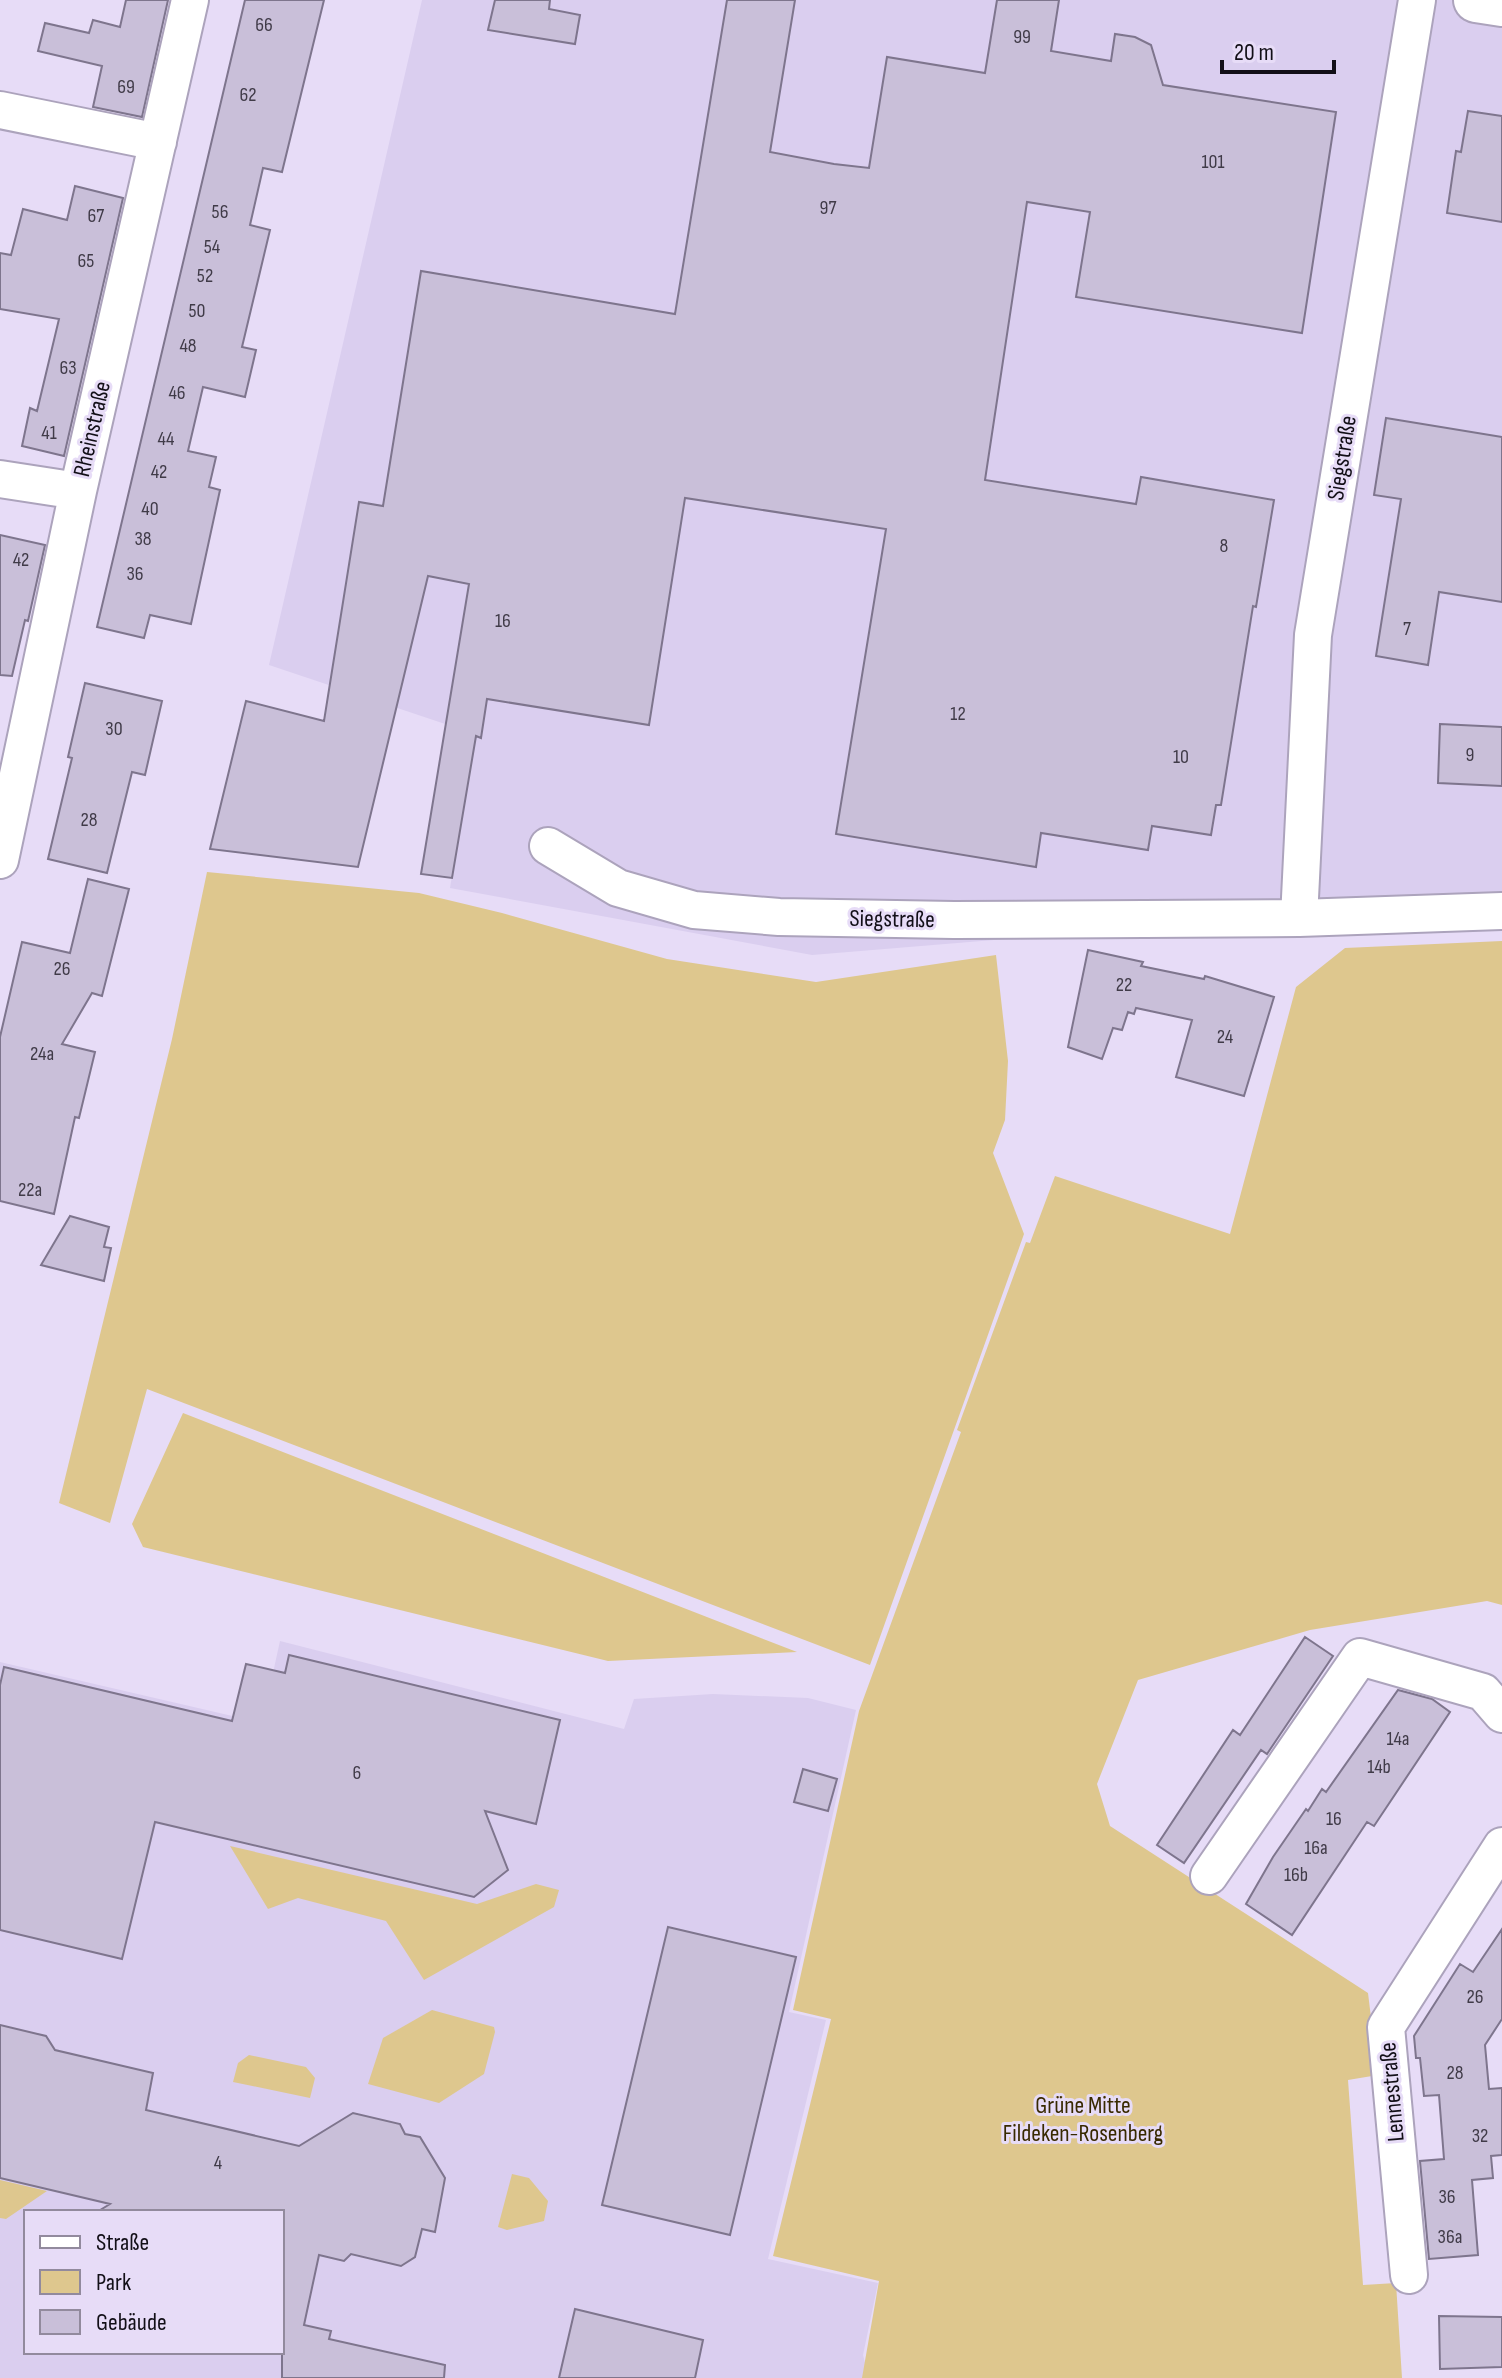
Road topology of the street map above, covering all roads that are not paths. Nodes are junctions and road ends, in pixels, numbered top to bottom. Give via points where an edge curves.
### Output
1 (190, 0) edge
2 (1417, 0) edge
3 (1476, 0) edge
4 (1502, 4) edge
5 (0, 110) edge
6 (158, 142) junction
7 (0, 479) edge
8 (78, 491) junction
9 (548, 846) dead end
10 (0, 860) edge
11 (1502, 911) edge
12 (1299, 918) junction
13 (1502, 1714) edge
14 (1502, 1846) edge
15 (1209, 1876) dead end
16 (1409, 2275) dead end

1 - 6 street, Rheinstraße
2 - 12 street, Siegstraße via 1313,635
3 - 4 street
5 - 6 street
6 - 8 street, Rheinstraße
7 - 8 street
8 - 10 street, Rheinstraße
9 - 12 street, Siegstraße via 618,888 694,910 922,919
11 - 12 street, Siegstraße
13 - 15 street via 1483,1692 1360,1657
14 - 16 street, Lennestraße via 1386,2027

